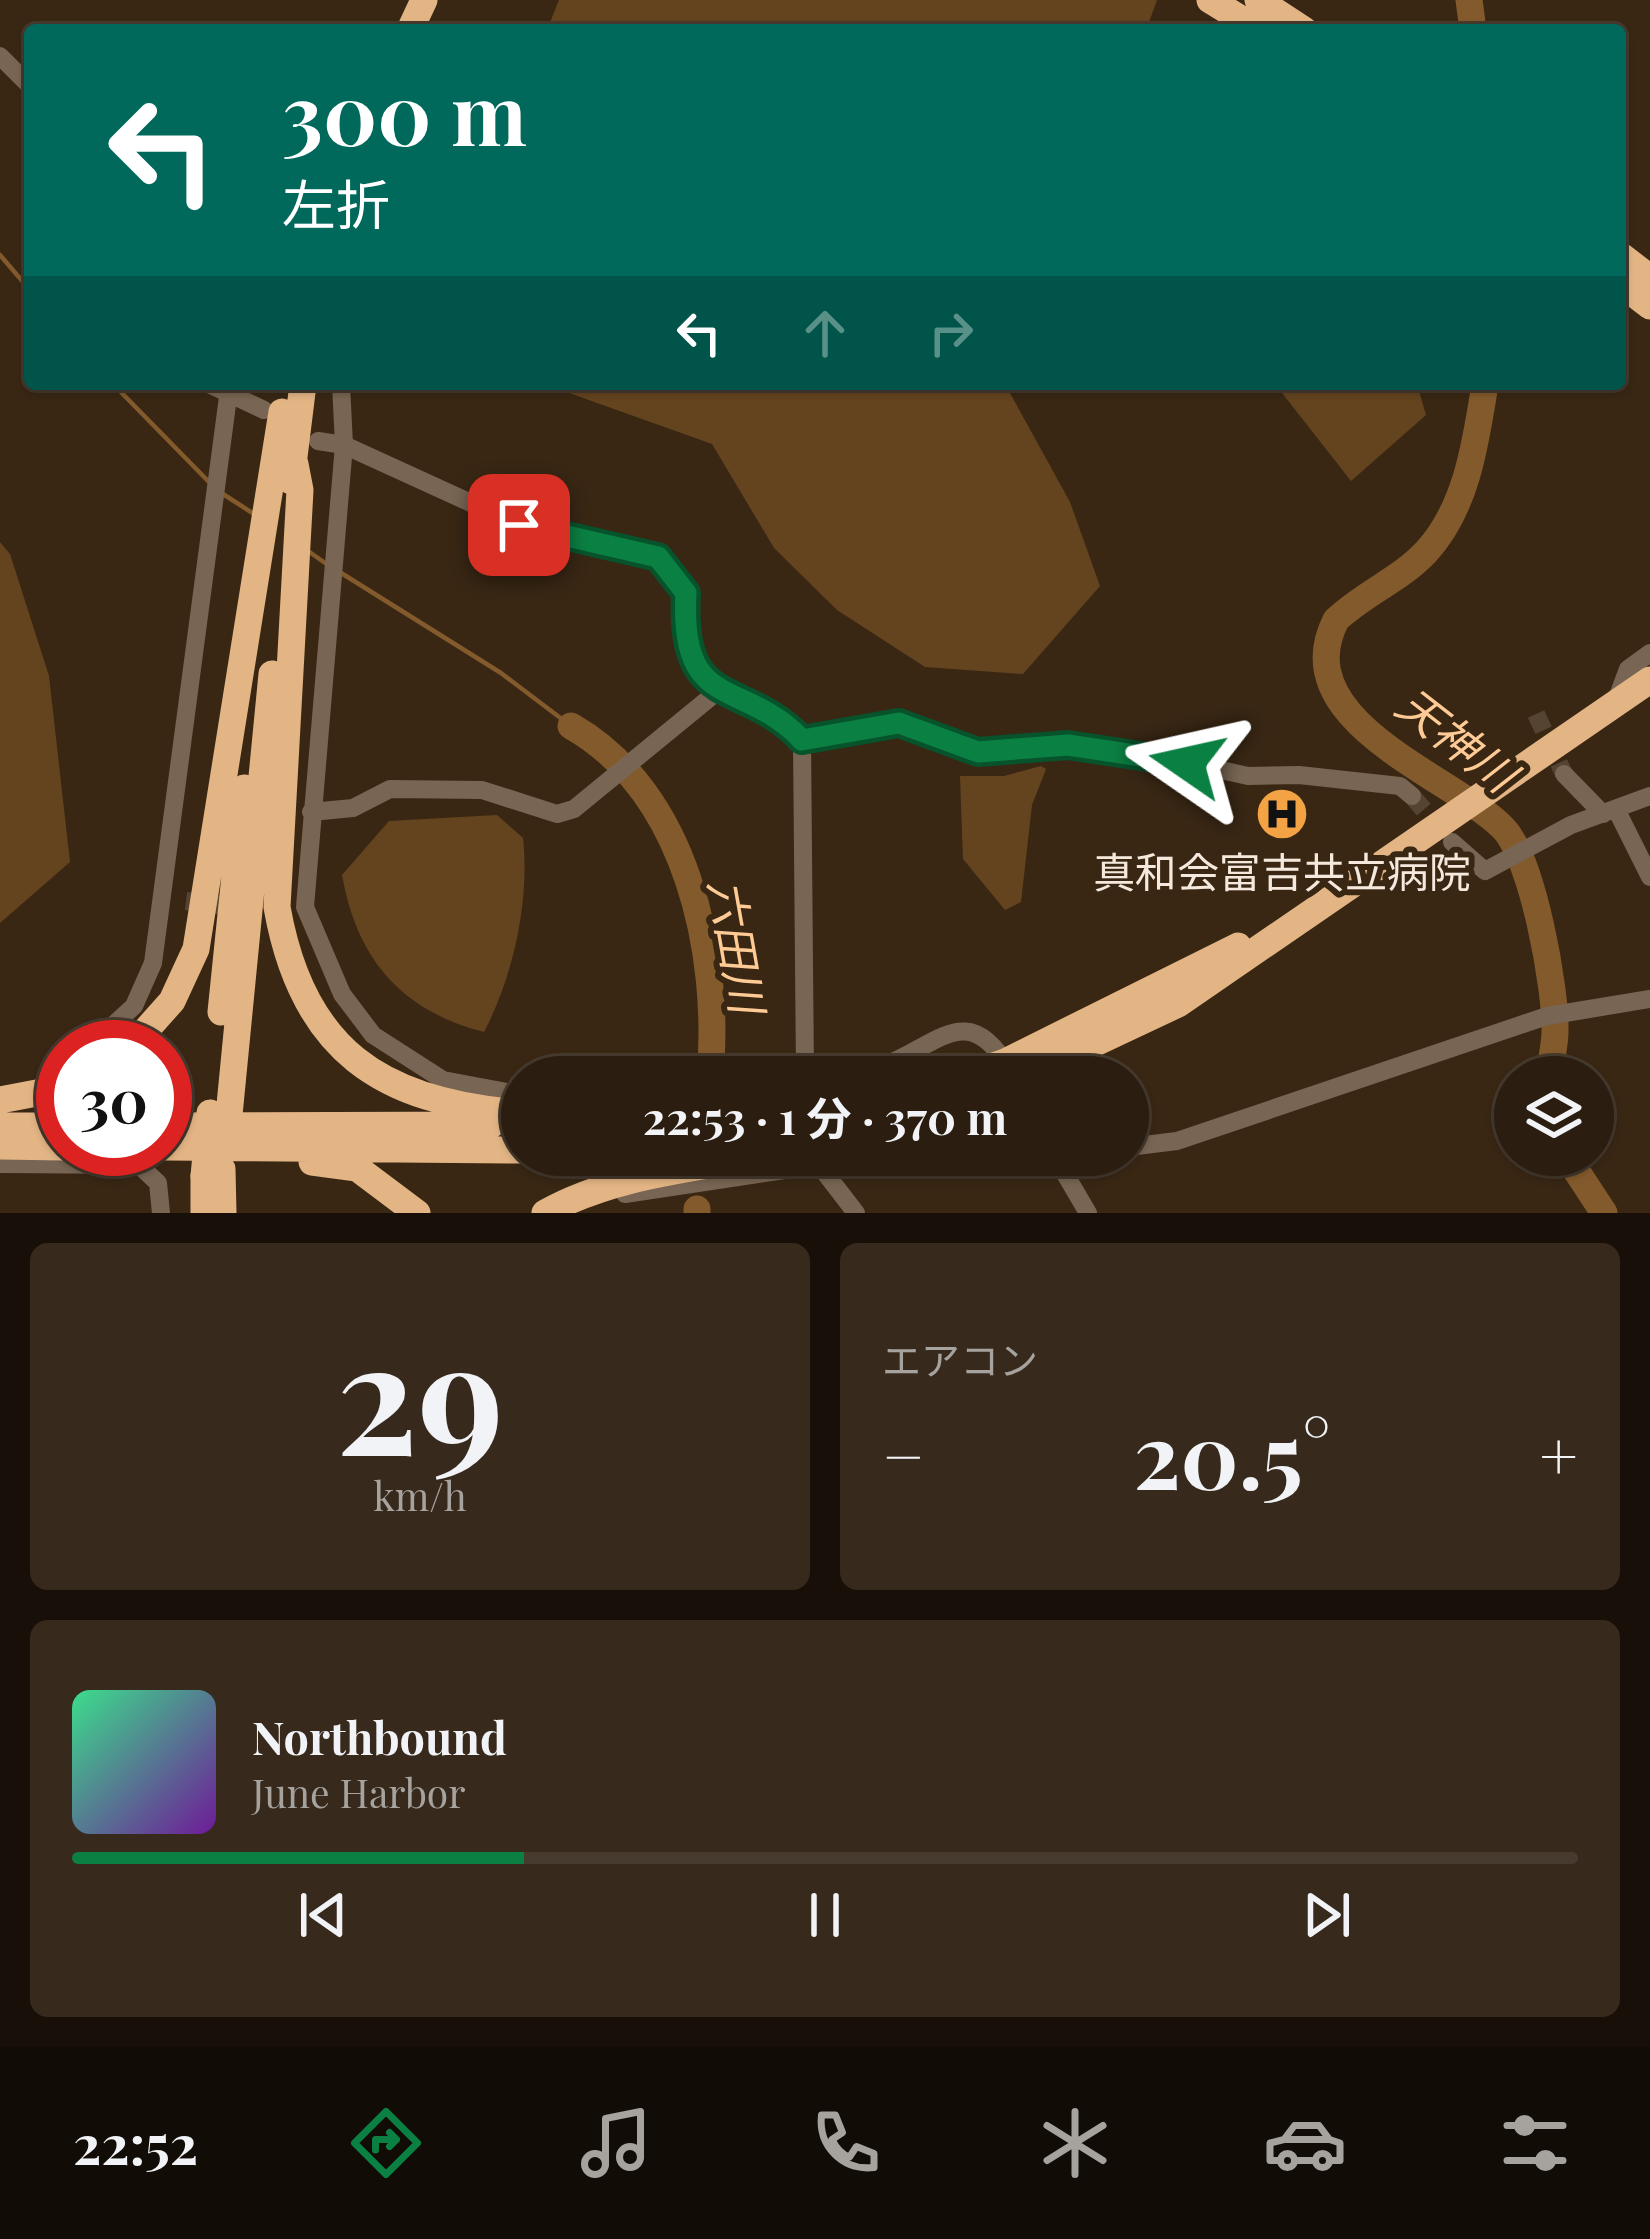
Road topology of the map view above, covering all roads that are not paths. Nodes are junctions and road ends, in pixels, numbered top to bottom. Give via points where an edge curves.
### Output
1 (1207, 0) edge
2 (1253, 16) edge
3 (1282, 24) edge
4 (0, 56) edge
5 (24, 80) edge
6 (1626, 260) edge
7 (1650, 278) edge
8 (1626, 288) edge
9 (1650, 306) edge
10 (217, 390) edge
11 (285, 390) edge
12 (302, 390) edge
13 (341, 390) edge
14 (228, 397) junction
15 (264, 410) dead end
16 (318, 441) dead end
17 (344, 445) junction
18 (295, 464) junction
19 (265, 539) junction
20 (1650, 653) edge
21 (1650, 680) edge
22 (718, 691) junction
23 (1650, 697) edge
24 (1615, 704) junction
25 (802, 740) junction
26 (1564, 774) tunnel mouth
27 (1412, 796) tunnel mouth
28 (1650, 796) edge
29 (1610, 811) junction
30 (311, 812) junction
31 (1451, 828) junction
32 (1650, 877) edge
33 (164, 899) junction
34 (186, 901) tunnel mouth
35 (1650, 999) edge
36 (119, 1020) edge
37 (155, 1020) edge
38 (805, 1056) edge
39 (900, 1056) edge
40 (1002, 1056) edge
41 (1053, 1056) edge
42 (501, 1091) edge
43 (36, 1093) edge
44 (0, 1100) edge
45 (501, 1110) edge
46 (219, 1114) junction
47 (501, 1125) edge
48 (0, 1126) edge
49 (36, 1126) edge
50 (192, 1126) edge
51 (1149, 1144) edge
52 (0, 1146) edge
53 (268, 1146) junction
54 (36, 1147) edge
55 (192, 1147) edge
56 (501, 1150) edge
57 (0, 1164) edge
58 (213, 1172) junction
59 (652, 1176) edge
60 (745, 1176) edge
61 (827, 1176) edge
62 (1067, 1176) edge
63 (161, 1213) edge
64 (204, 1213) edge
65 (223, 1213) edge
66 (418, 1213) edge
67 (545, 1213) edge
68 (563, 1213) edge
69 (856, 1213) edge
70 (1088, 1213) edge

1 - 2 highway
2 - 3 highway
4 - 5 street
6 - 7 highway
8 - 9 highway
10 - 14 street
11 - 19 highway
12 - 18 highway
13 - 17 street
14 - 15 street
14 - 33 street
16 - 17 street
17 - 22 street via 519,525 658,557 686,593 683,639
17 - 30 street
18 - 45 highway via 300,490 277,907 286,958 338,1047 386,1082 423,1099
18 - 46 highway
19 - 37 highway via 196,949
19 - 46 highway
20 - 24 street via 1628,670
21 - 24 highway
22 - 25 street via 785,721
22 - 30 street via 574,809 557,814 482,790 390,789 352,808
23 - 24 street
24 - 31 highway via 1478,796
25 - 27 street via 899,723 978,752 1068,745 1248,776 1400,786
25 - 38 street
26 - 29 street
28 - 29 street
29 - 31 street via 1485,871
29 - 32 street
30 - 42 street via 297,910 342,994 374,1035 443,1080
31 - 41 highway via 1280,930 1178,1004
33 - 34 street
33 - 36 street via 152,963 134,1006
35 - 51 street via 1547,1016
39 - 40 street via 937,1035 963,1032 992,1042
43 - 44 highway
46 - 58 highway, bridge
47 - 50 highway
48 - 49 highway
52 - 54 highway
53 - 55 highway
53 - 56 highway
53 - 66 highway via 285,1159 357,1168
57 - 63 street via 139,1165 158,1184
58 - 64 highway
58 - 65 highway
59 - 67 highway via 578,1195
60 - 68 street via 598,1198
61 - 69 street
62 - 70 street

